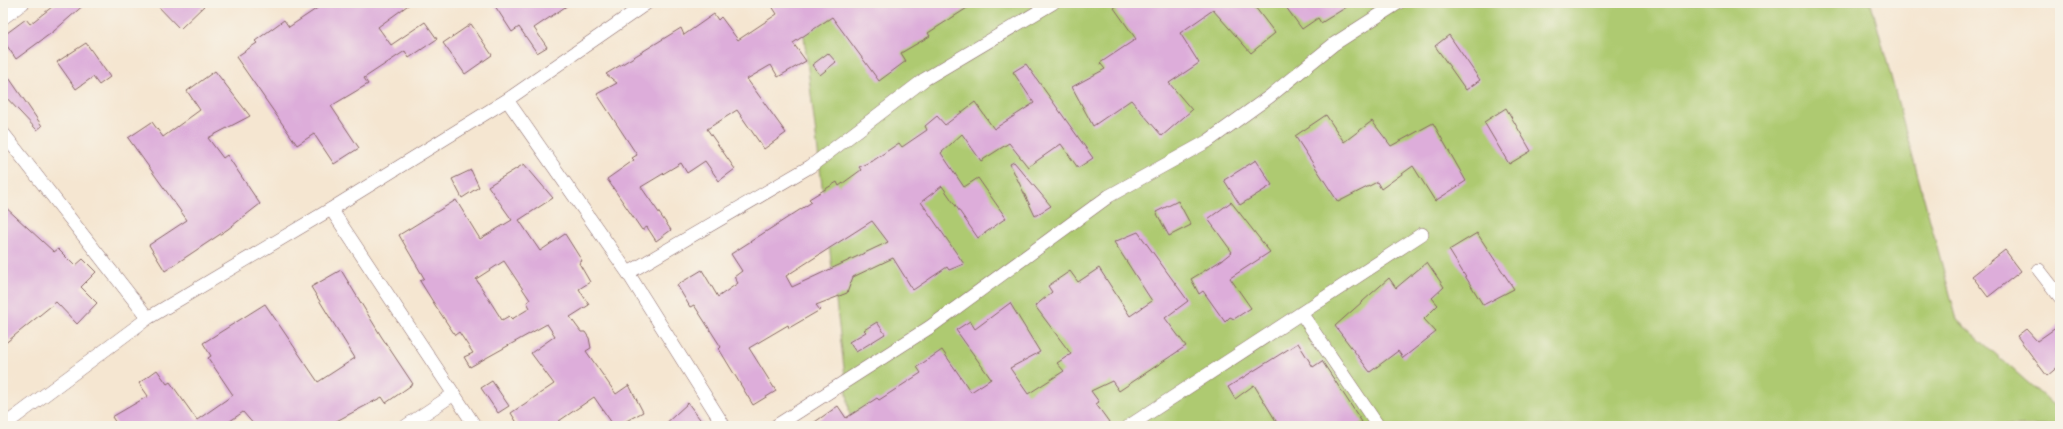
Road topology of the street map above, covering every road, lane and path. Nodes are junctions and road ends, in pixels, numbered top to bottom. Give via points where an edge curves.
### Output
1 (23, 3) edge
2 (647, 3) edge
3 (1053, 3) edge
4 (1398, 3) edge
5 (3, 18) edge
6 (507, 100) junction
7 (3, 133) edge
8 (331, 209) junction
9 (1422, 234) dead end
10 (2039, 270) dead end
11 (628, 273) junction
12 (2060, 297) edge
13 (1301, 312) junction
14 (148, 318) junction
15 (454, 394) junction
16 (3, 426) edge
17 (406, 426) edge
18 (475, 426) edge
19 (724, 426) edge
20 (776, 426) edge
21 (1128, 426) edge
22 (1378, 426) edge

1 - 5 street
2 - 6 street
3 - 11 street via 925,79 811,166
4 - 20 street via 1334,44 1208,141 1109,196 930,327
6 - 8 street
6 - 11 street
7 - 14 street
8 - 14 street
8 - 15 street
9 - 13 street
10 - 12 street
11 - 19 street
13 - 21 street
13 - 22 street
14 - 16 street
15 - 17 street
15 - 18 street

